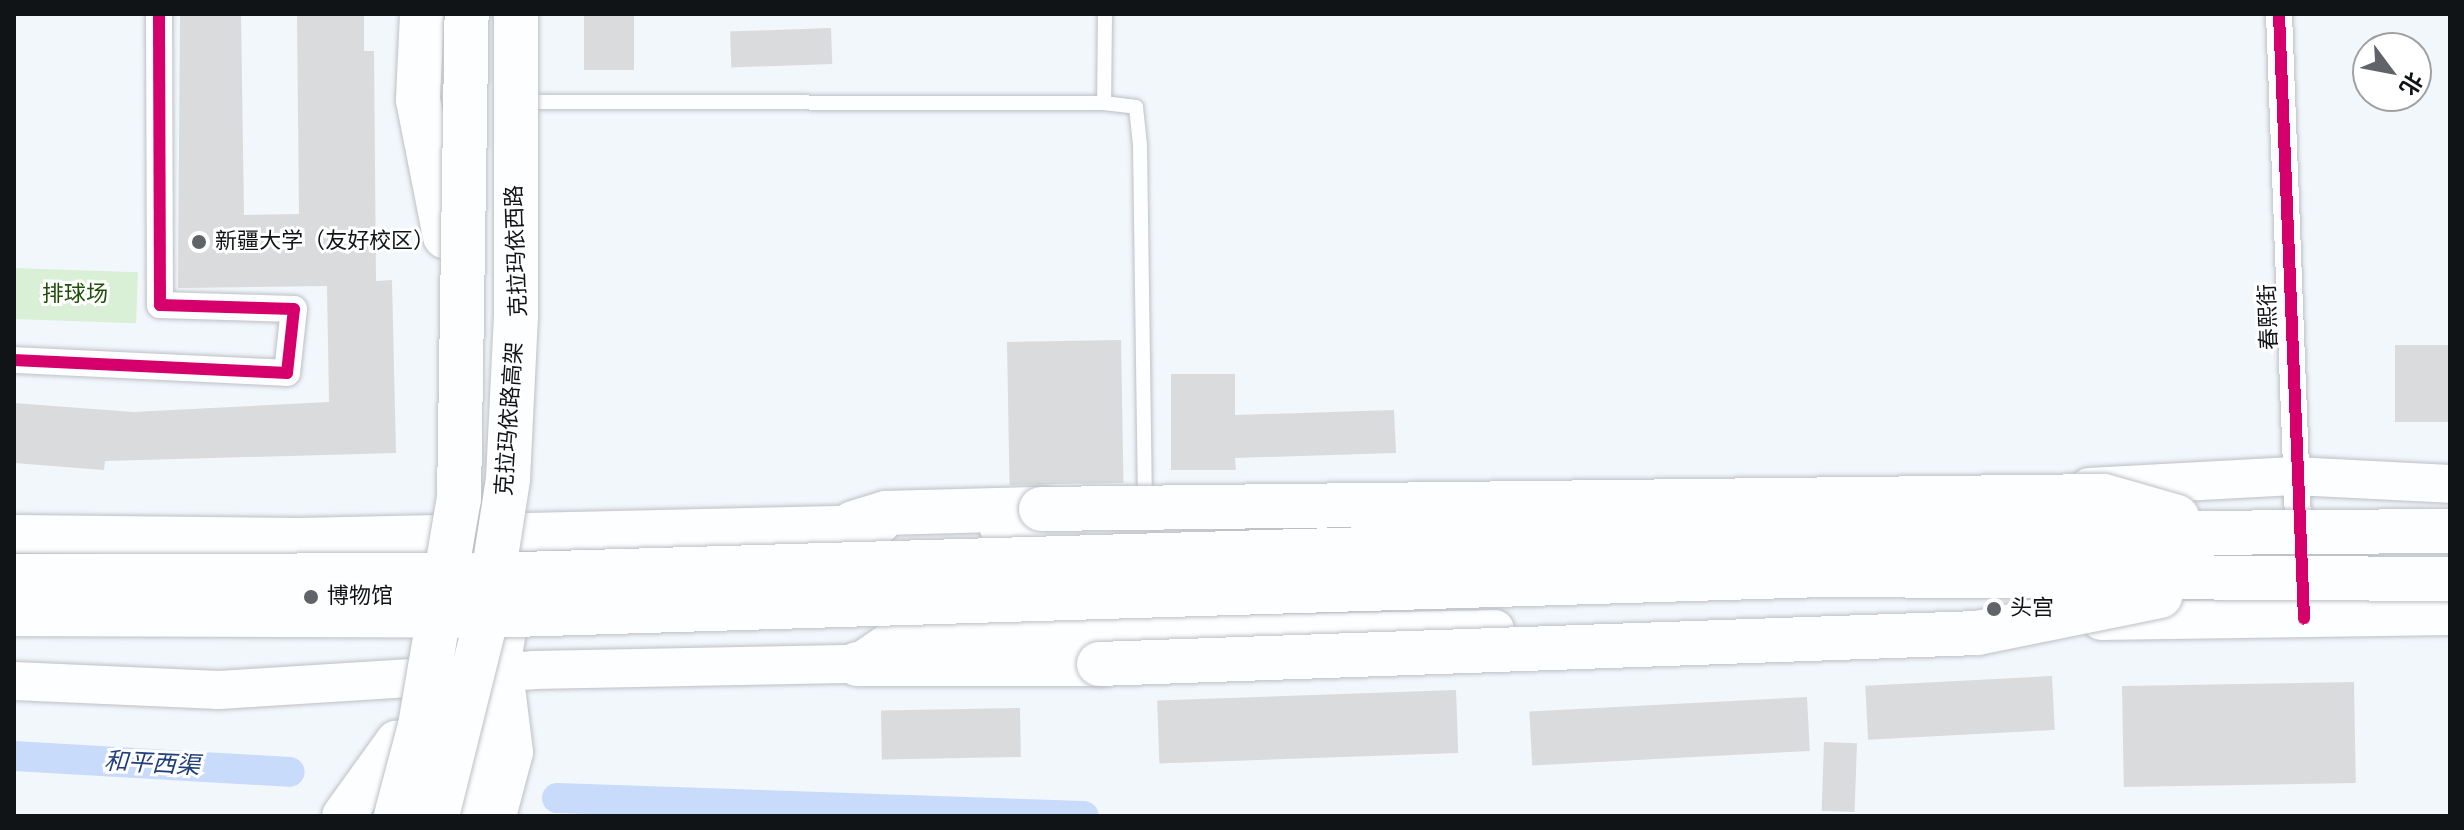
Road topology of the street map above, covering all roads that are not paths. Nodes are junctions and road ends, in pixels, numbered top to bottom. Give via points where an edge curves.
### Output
1 (159, 14) edge
2 (422, 14) edge
3 (448, 14) edge
4 (467, 14) edge
5 (513, 14) edge
6 (1105, 14) edge
7 (2279, 14) edge
8 (513, 102) junction
9 (1104, 103) junction
10 (445, 236) junction
11 (14, 360) edge
12 (2294, 476) junction
13 (2450, 484) edge
14 (853, 523) junction
15 (2225, 530) junction
16 (519, 531) junction
17 (2450, 531) edge
18 (438, 533) junction
19 (14, 534) edge
20 (1145, 535) junction
21 (14, 576) edge
22 (2250, 578) junction
23 (2450, 579) edge
24 (14, 614) edge
25 (2450, 616) edge
26 (2304, 618) junction
27 (857, 664) junction
28 (501, 671) junction
29 (410, 679) junction
30 (14, 681) edge
31 (397, 741) junction
32 (343, 816) edge
33 (374, 816) edge
34 (396, 816) edge
35 (437, 816) edge
36 (457, 816) edge
37 (495, 816) edge

1 - 11 street via 160,305 294,309 287,373
2 - 10 highway via 418,100
3 - 10 main road
4 - 34 highway, 克拉玛依路高架, bridge via 459,499 420,726
5 - 8 main road, 克拉玛依西路
5 - 35 highway, 克拉玛依路高架, bridge via 516,317 508,479 486,620
6 - 9 lane
7 - 12 street, 春熙街
8 - 9 lane
8 - 16 main road, 克拉玛依西路 via 524,418
9 - 20 lane via 1136,107
10 - 18 main road
12 - 13 main road
12 - 20 main road
12 - 26 street, 春熙街
14 - 15 highway, bridge via 886,513 1041,509 2104,496
14 - 16 main road
14 - 20 main road
15 - 17 highway, bridge
15 - 21 highway, bridge via 487,575
16 - 18 main road
16 - 28 main road, 克拉玛依西路
18 - 19 main road
18 - 29 main road
22 - 23 highway, bridge
22 - 24 highway, bridge via 1826,575 481,616
22 - 27 highway, bridge via 1977,633 1099,664
25 - 26 main road
26 - 27 main road via 892,640
27 - 28 main road
28 - 29 main road
28 - 36 main road, 克拉玛依西路
28 - 37 main road via 512,752
29 - 30 main road via 219,690
29 - 31 main road
31 - 32 main road
31 - 33 main road

